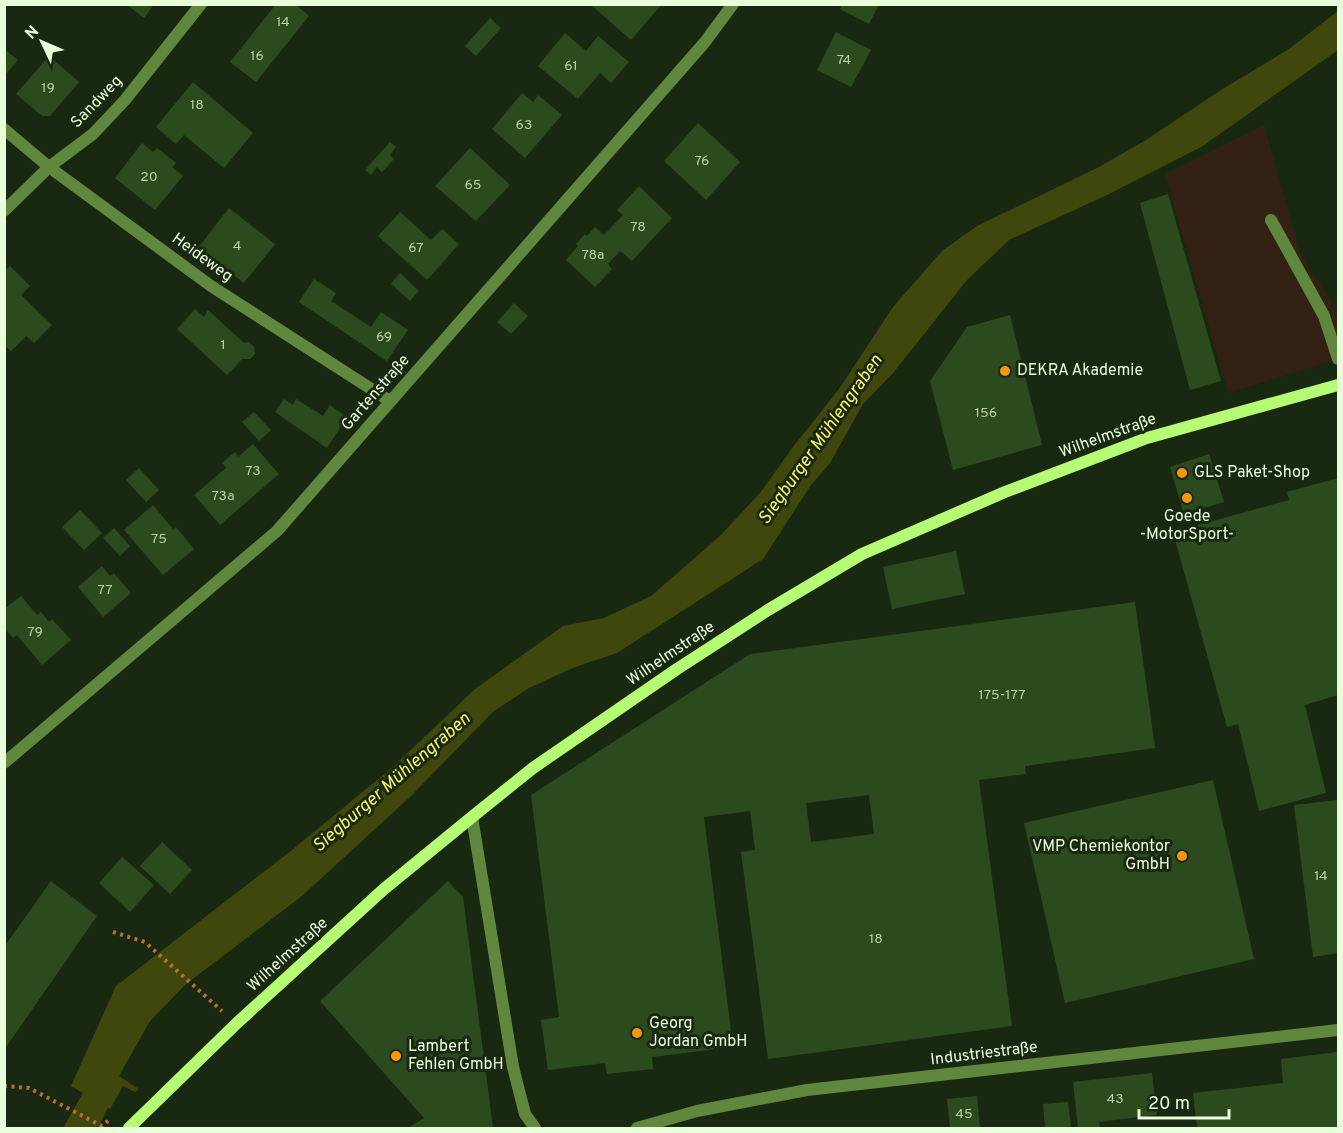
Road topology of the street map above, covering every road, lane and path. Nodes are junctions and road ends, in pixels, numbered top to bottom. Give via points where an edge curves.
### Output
1 (201, 4) edge
2 (733, 4) edge
3 (4, 129) edge
4 (49, 167) junction
5 (4, 211) edge
6 (1271, 220) dead end
7 (1338, 359) edge
8 (1338, 385) edge
9 (390, 401) junction
10 (4, 764) edge
11 (472, 818) junction
12 (112, 932) dead end
13 (208, 999) dead end
14 (1338, 1030) edge
15 (4, 1086) edge
16 (102, 1126) dead end
17 (129, 1128) edge
18 (535, 1128) edge
19 (637, 1128) edge

1 - 4 street, Sandweg via 125,100 93,134
2 - 9 street, Gartenstraße via 697,51
3 - 4 street, Heideweg
4 - 5 street, Sandweg
4 - 9 street, Heideweg via 211,286
6 - 7 street via 1324,316
8 - 11 main road, Wilhelmstraße via 1147,438 1005,492 862,554 677,669 533,768
9 - 10 street, Gartenstraße via 278,531
11 - 17 main road, Wilhelmstraße via 384,890 237,1023
11 - 18 street via 513,1067 525,1114
12 - 13 path via 145,942
14 - 19 street, Industriestraße via 807,1090
15 - 16 path via 29,1088

